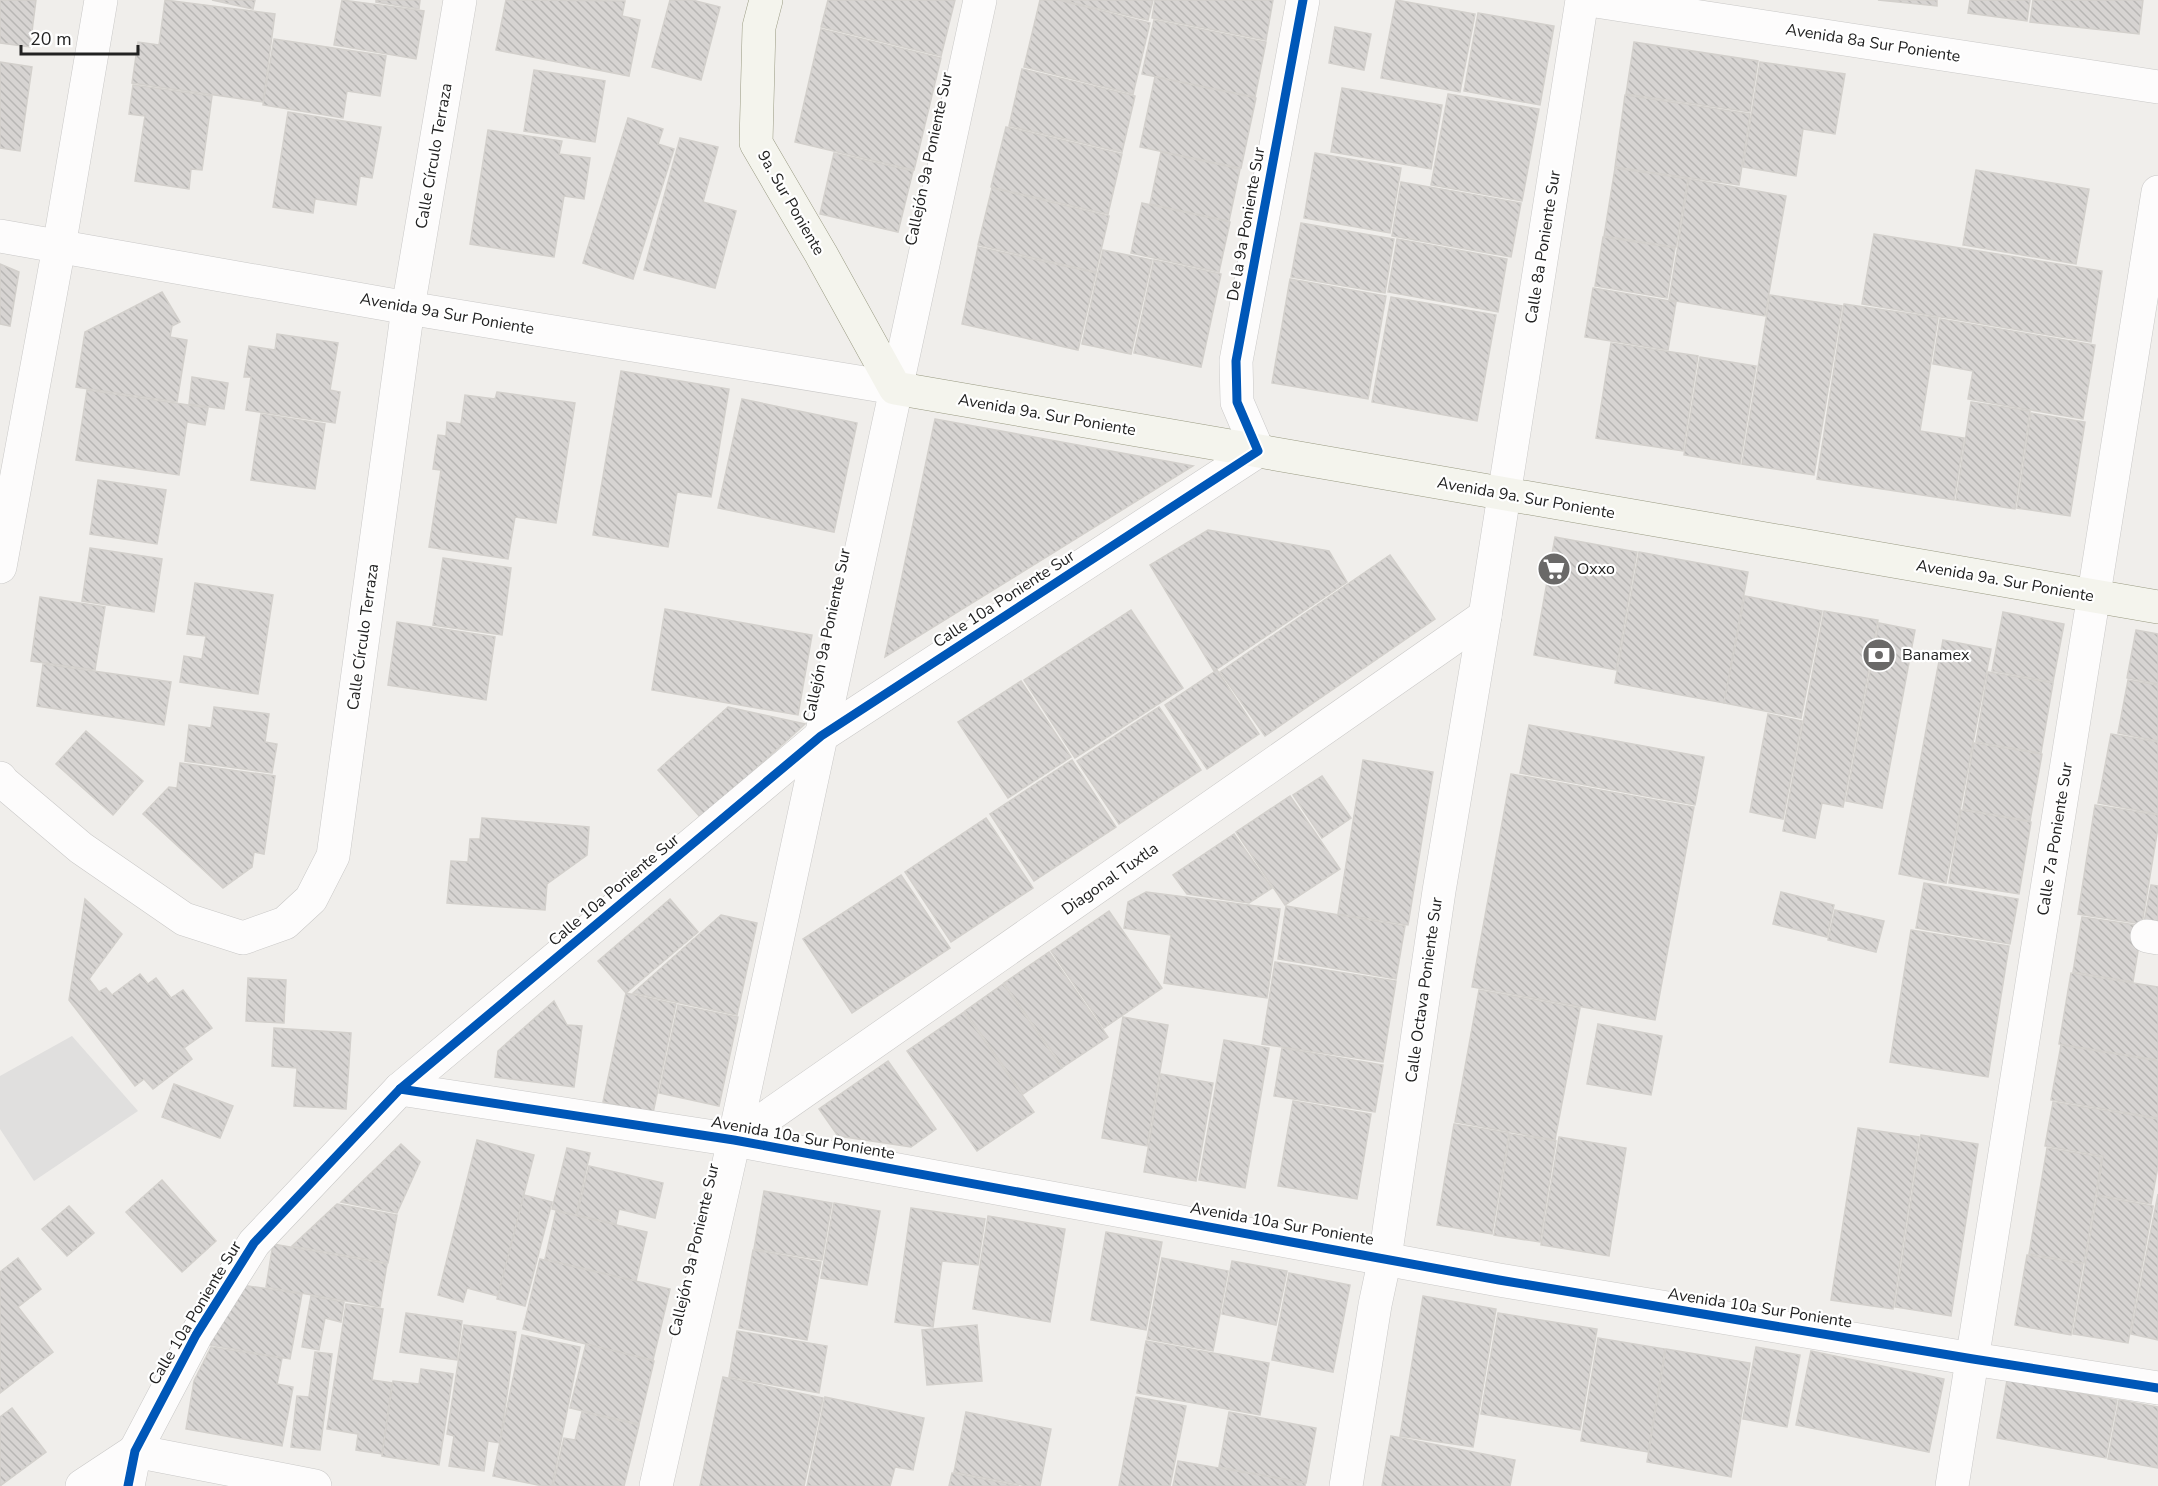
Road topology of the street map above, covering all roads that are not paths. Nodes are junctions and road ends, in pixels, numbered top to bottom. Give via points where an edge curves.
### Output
1 (101, 0) edge
2 (460, 0) edge
3 (766, 0) edge
4 (980, 0) edge
5 (1303, 0) edge
6 (1582, 0) edge
7 (1589, 0) edge
8 (2158, 87) edge
9 (2158, 192) edge
10 (0, 236) edge
11 (59, 246) junction
12 (408, 308) junction
13 (895, 388) junction
14 (1258, 452) junction
15 (1504, 494) junction
16 (0, 567) edge
17 (2094, 596) junction
18 (2158, 607) edge
19 (1485, 616) junction
20 (821, 736) junction
21 (0, 778) edge
22 (400, 1089) junction
23 (734, 1140) junction
24 (1384, 1258) junction
25 (1973, 1359) junction
26 (2158, 1388) edge
27 (135, 1451) junction
28 (82, 1486) edge
29 (128, 1486) edge
30 (315, 1486) edge
31 (656, 1486) edge
32 (1346, 1486) edge
33 (1952, 1486) edge

1 - 11 street
2 - 12 street, Calle Círculo Terraza
3 - 13 main road, 9a. Sur Poniente via 759,27 756,143
4 - 13 street, Callejón 9a Poniente Sur
5 - 14 street, De la 9a Poniente Sur via 1236,361 1237,402
6 - 15 street, Calle 8a Poniente Sur
7 - 8 street, Avenida 8a Sur Poniente
9 - 17 street, Calle 7a Poniente Sur
10 - 11 street, Avenida 9a Sur Poniente
11 - 12 street, Avenida 9a Sur Poniente
11 - 16 street
12 - 13 street, Avenida 9a Sur Poniente
12 - 21 street, Calle Círculo Terraza via 333,856 311,899 285,923 243,938 184,919 81,848
13 - 14 main road, Avenida 9a. Sur Poniente
13 - 20 street, Callejón 9a Poniente Sur
14 - 15 main road, Avenida 9a. Sur Poniente
14 - 20 street, Calle 10a Poniente Sur
15 - 17 main road, Avenida 9a. Sur Poniente
15 - 19 street, Calle Octava Poniente Sur
17 - 18 main road, Avenida 9a. Sur Poniente
17 - 25 street, Calle 7a Poniente Sur
19 - 23 street, Diagonal Tuxtla
19 - 24 street, Calle Octava Poniente Sur via 1438,891
20 - 22 street, Calle 10a Poniente Sur
20 - 23 street, Callejón 9a Poniente Sur
22 - 23 street, Avenida 10a Sur Poniente
22 - 27 street, Calle 10a Poniente Sur via 254,1243 196,1335
23 - 24 street, Avenida 10a Sur Poniente
23 - 31 street, Callejón 9a Poniente Sur
24 - 25 street, Avenida 10a Sur Poniente
24 - 32 street, Calle Octava Poniente Sur
25 - 26 street, Avenida 10a Sur Poniente
25 - 33 street, Calle 7a Poniente Sur
27 - 28 street
27 - 29 street, Calle 10a Poniente Sur
27 - 30 street

